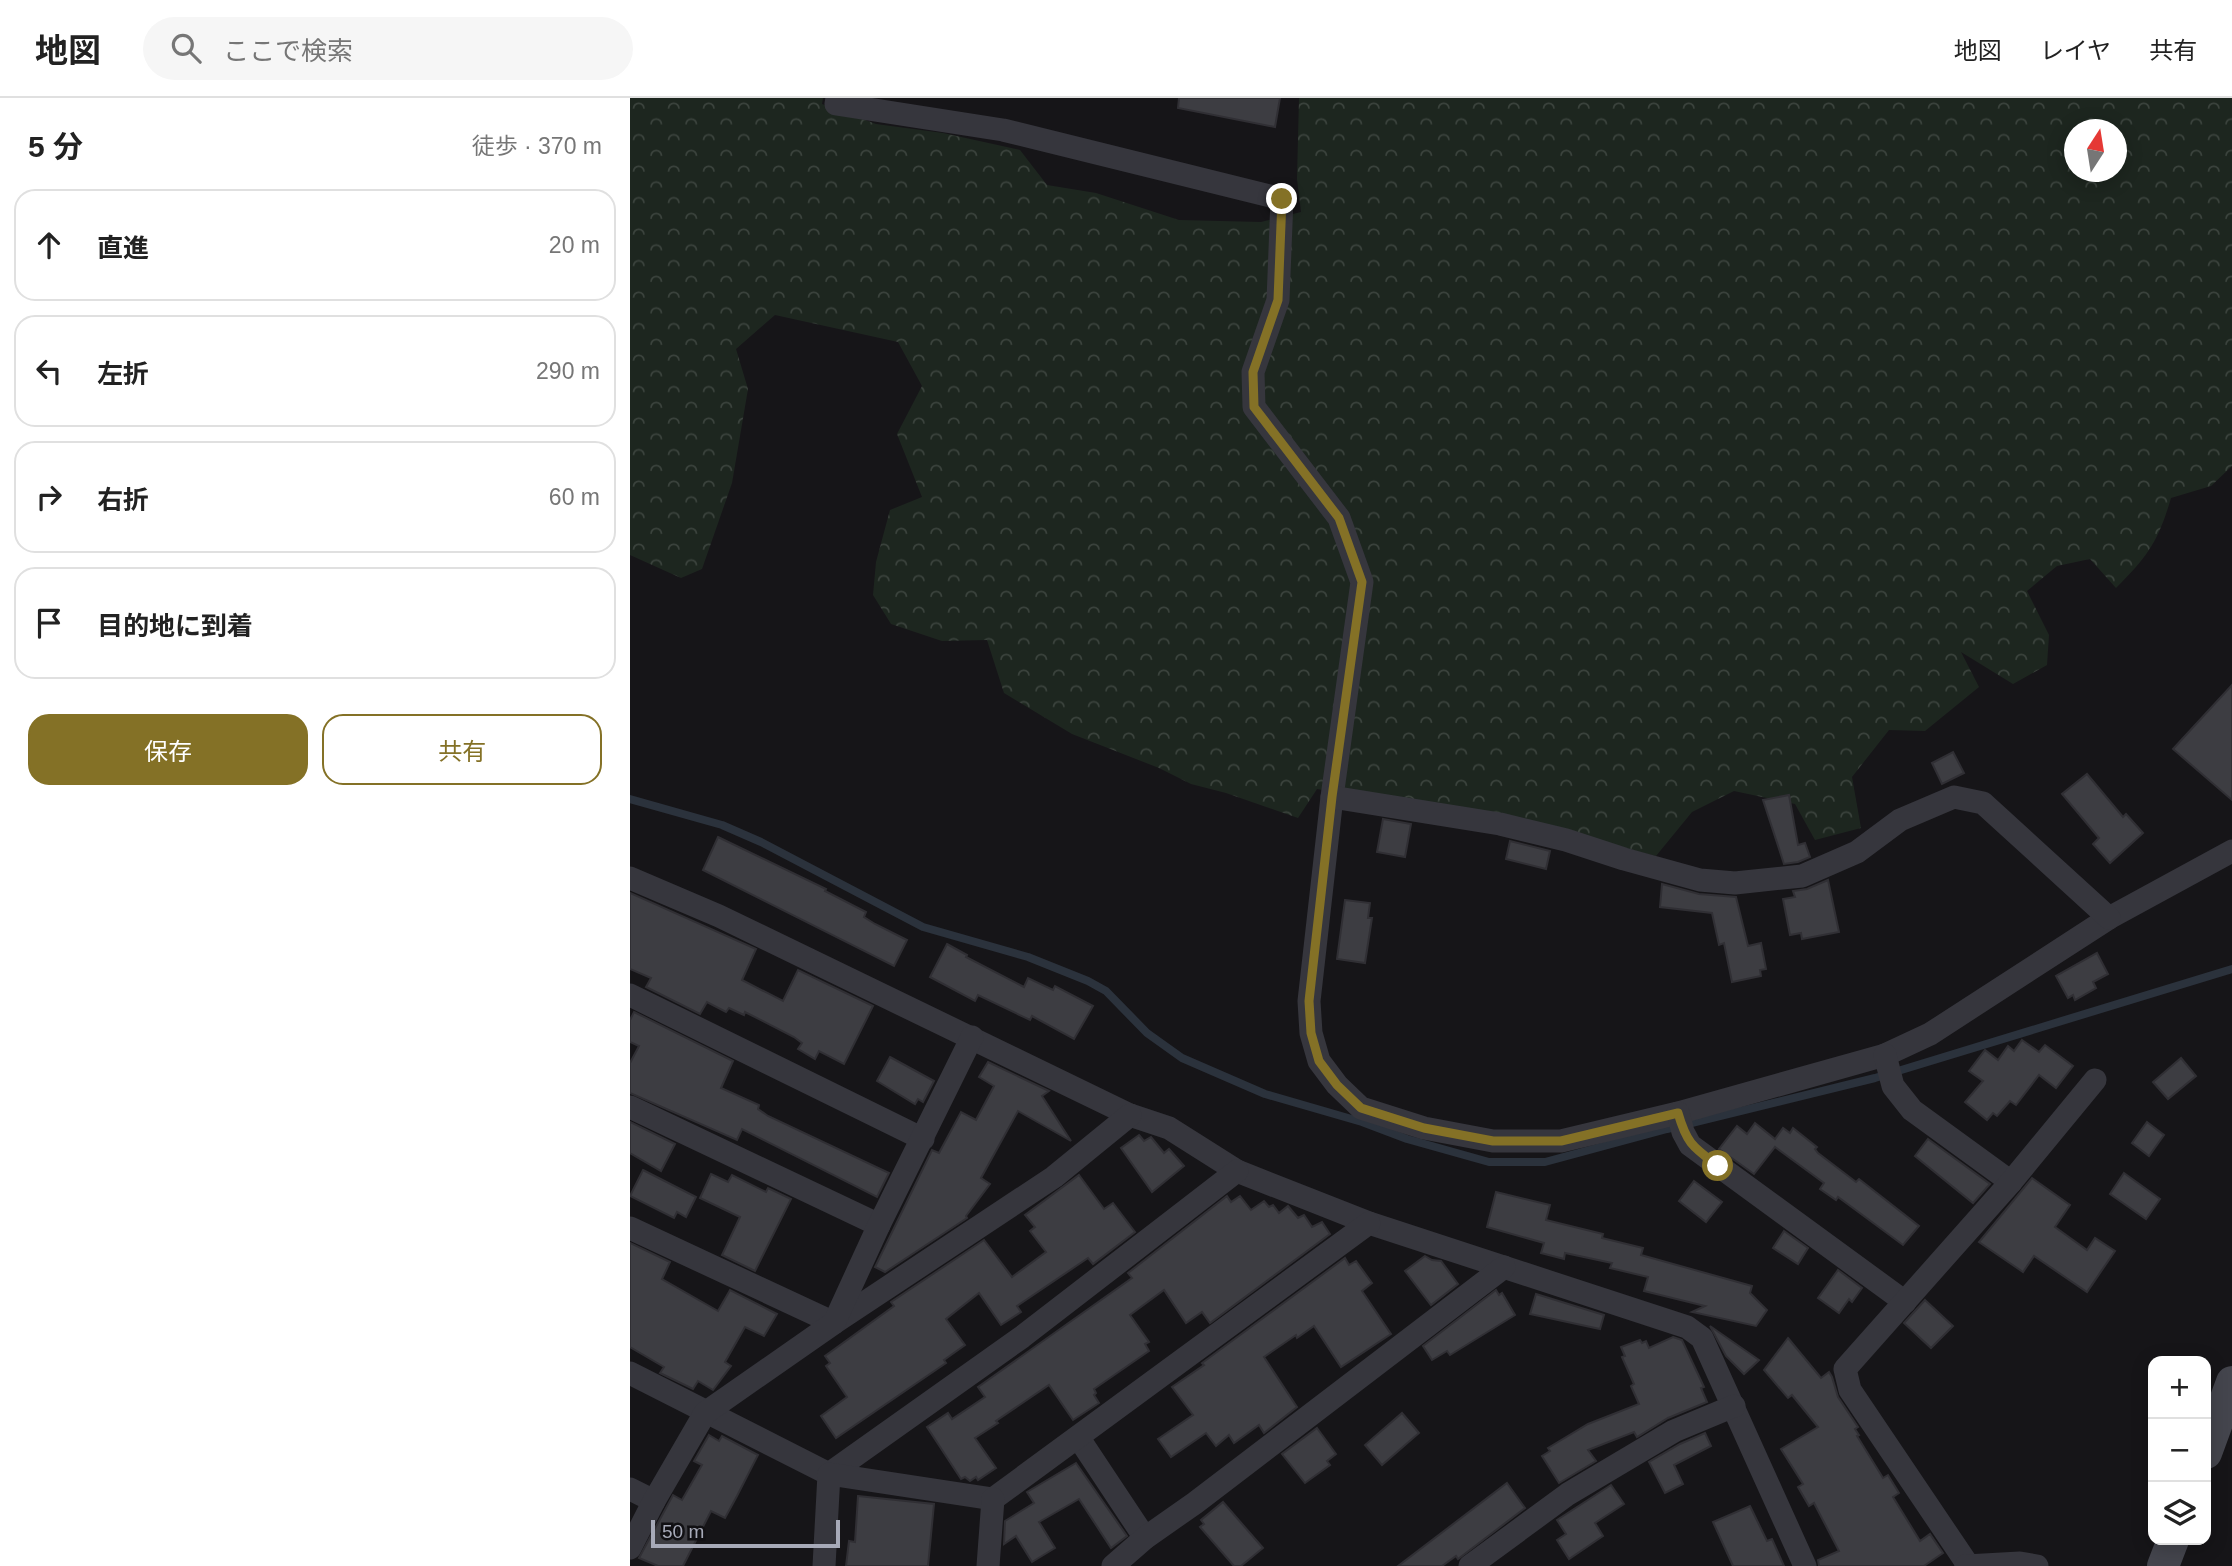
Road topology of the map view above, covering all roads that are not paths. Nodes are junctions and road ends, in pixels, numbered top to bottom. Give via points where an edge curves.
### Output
1 (837, 98) edge
2 (1332, 797) junction
3 (2232, 851) edge
4 (630, 878) edge
5 (2109, 918) junction
6 (630, 995) edge
7 (972, 1037) junction
8 (1885, 1055) junction
9 (2095, 1080) dead end
10 (630, 1107) edge
11 (1678, 1113) junction
12 (1130, 1115) junction
13 (923, 1139) junction
14 (1237, 1171) junction
15 (2011, 1182) junction
16 (1369, 1223) junction
17 (879, 1225) junction
18 (630, 1228) edge
19 (1504, 1267) junction
20 (1905, 1302) junction
21 (834, 1323) junction
22 (630, 1373) edge
23 (2232, 1382) edge
24 (1734, 1406) junction
25 (705, 1413) junction
26 (1077, 1437) junction
27 (2211, 1439) edge
28 (829, 1474) junction
29 (630, 1489) edge
30 (993, 1499) junction
31 (654, 1501) junction
32 (1145, 1538) junction
33 (2171, 1545) edge
34 (630, 1548) edge
35 (1967, 1565) edge
36 (824, 1566) edge
37 (988, 1566) edge
38 (1113, 1566) edge
39 (1470, 1566) edge
40 (1805, 1566) edge
41 (2037, 1566) edge
42 (2163, 1566) edge

1 - 2 street via 836,104 1003,130 1282,199 1278,300 1253,372 1254,407 1339,518 1362,582
2 - 5 street via 1500,824 1700,880 1735,883 1802,876 1857,852 1900,820 1954,797 1983,803
2 - 11 street via 1309,1001 1311,1033 1319,1061 1361,1108 1424,1128 1493,1141 1561,1141
3 - 5 street
4 - 7 street
5 - 8 street via 1930,1034
6 - 13 street
7 - 12 street
7 - 13 street
8 - 11 street
8 - 15 street via 1893,1086 1912,1110
9 - 15 street
10 - 17 street
11 - 20 street via 1690,1145
12 - 14 street via 1169,1128
12 - 21 street via 1054,1177
13 - 17 street
14 - 16 street
14 - 28 street via 1023,1337
15 - 20 street
16 - 19 street
16 - 26 street
17 - 21 street
18 - 21 street
19 - 24 street via 1687,1327 1702,1338
19 - 32 street
20 - 35 street via 1845,1369 1850,1390
21 - 25 street
22 - 25 street
23 - 27 main road
24 - 39 street via 1674,1430 1568,1494
24 - 40 street
25 - 28 street
25 - 31 street
26 - 30 street
26 - 32 street
28 - 30 street
28 - 36 street
29 - 31 street
30 - 37 street
31 - 34 street
32 - 38 street
33 - 42 main road
35 - 41 street

